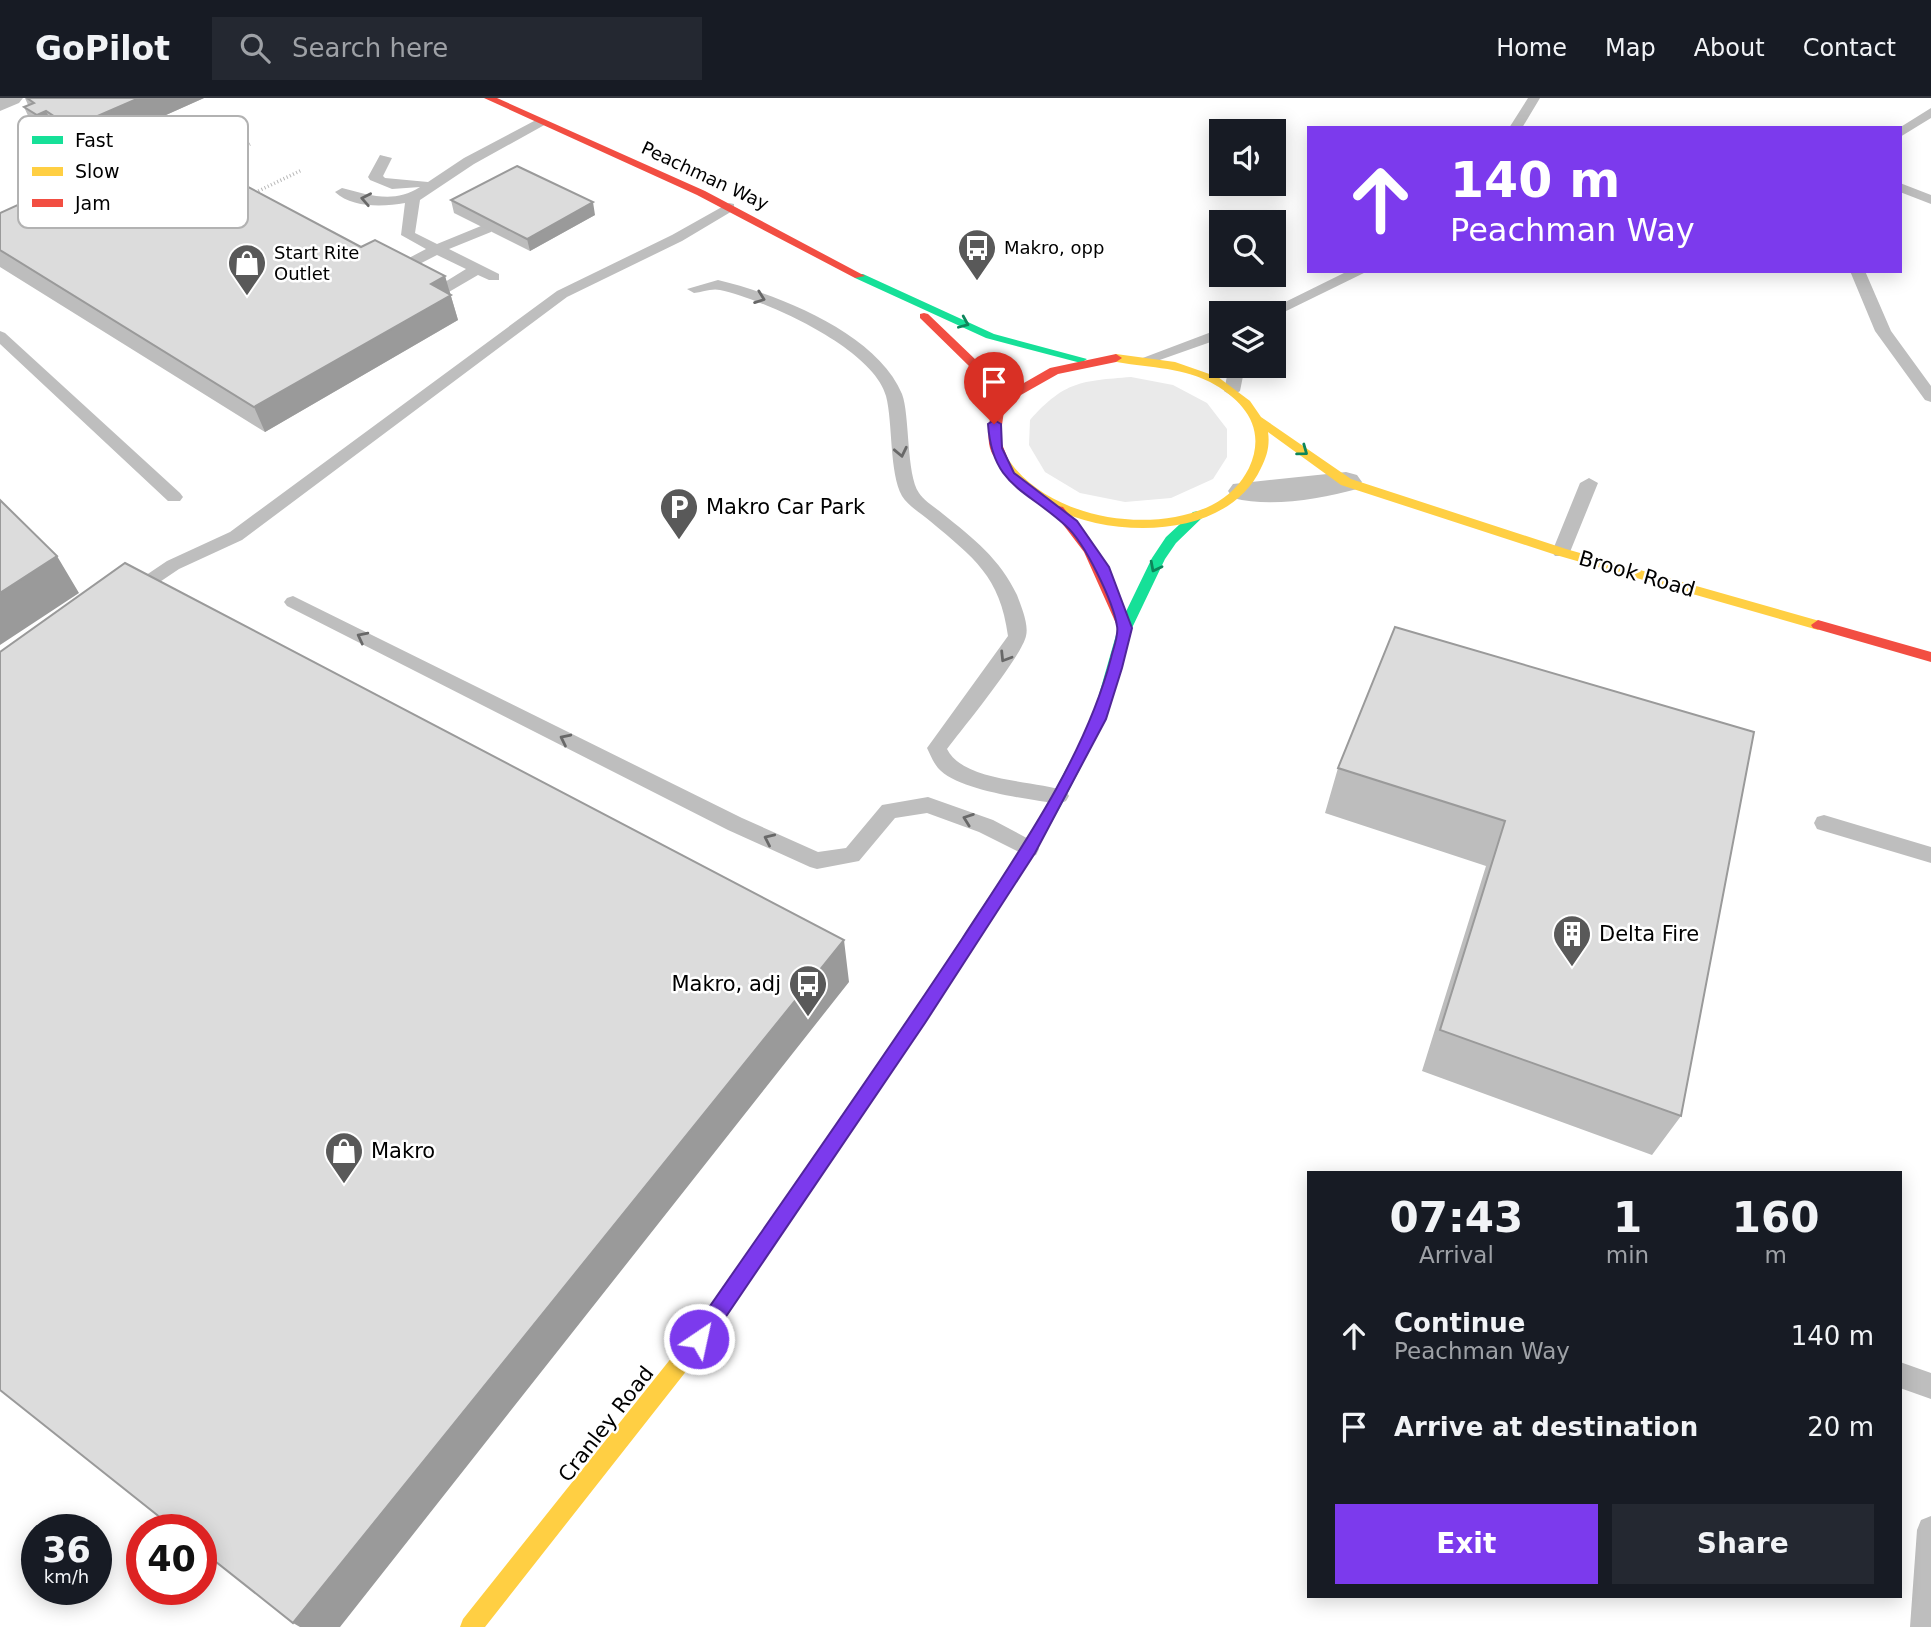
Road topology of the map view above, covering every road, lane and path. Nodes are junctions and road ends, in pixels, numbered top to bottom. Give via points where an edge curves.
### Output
1 (11, 98) edge
2 (489, 98) edge
3 (1534, 98) edge
4 (0, 104) edge
5 (1931, 112) edge
6 (541, 123) junction
7 (1516, 126) edge
8 (1902, 132) edge
9 (385, 158) dead end
10 (302, 170) dead end
11 (434, 181) junction
12 (1902, 188) edge
13 (342, 192) dead end
14 (248, 196) edge
15 (413, 198) junction
16 (1931, 200) edge
17 (729, 207) junction
18 (486, 229) edge
19 (437, 249) junction
20 (457, 259) junction
21 (477, 269) junction
22 (395, 271) edge
23 (436, 271) edge
24 (1357, 273) edge
25 (1858, 273) edge
26 (494, 277) dead end
27 (694, 289) dead end
28 (437, 293) edge
29 (901, 297) junction
30 (1286, 306) edge
31 (0, 336) edge
32 (1209, 338) edge
33 (1149, 359) junction
34 (1084, 360) junction
35 (1235, 378) edge
36 (1232, 391) junction
37 (1931, 397) edge
38 (999, 402) junction
39 (1259, 420) junction
40 (1346, 482) junction
41 (1589, 483) dead end
42 (1244, 491) junction
43 (174, 497) dead end
44 (1058, 510) junction
45 (1198, 515) junction
46 (1561, 552) junction
47 (293, 602) dead end
48 (113, 605) edge
49 (1125, 628) junction
50 (1931, 657) edge
51 (1059, 796) junction
52 (1824, 823) dead end
53 (1029, 849) junction
54 (1931, 855) edge
55 (1902, 1376) edge
56 (1931, 1386) edge
57 (1931, 1530) edge
58 (471, 1627) edge
59 (1925, 1627) edge

1 - 4 street
2 - 6 street, Peachman Way
3 - 7 lane
5 - 8 lane
6 - 11 lane
6 - 17 street, Peachman Way
9 - 11 lane via 375,177 383,184
10 - 14 path
11 - 15 lane
12 - 16 lane
15 -> 13 lane via 363,200
15 - 19 lane via 408,235
17 - 29 street, Peachman Way
17 - 48 lane via 562,294 236,536 173,565
18 - 19 lane
19 - 20 lane
19 - 22 lane
20 - 21 lane
20 - 23 lane
21 - 26 lane
21 - 28 lane
24 - 30 lane
25 - 37 lane via 1883,331
27 -> 51 lane via 718,284 780,305 846,340 873,363 894,395 910,495 982,556 1000,578 1013,607 1017,636 937,748 945,764 978,778
29 -> 34 street, Peachman Way via 1017,347
29 - 38 street, Peachman Way via 947,335
31 - 43 lane
32 - 33 lane
33 - 34 street, Peachman Way
33 - 36 street, Peachman Way via 1193,371
34 - 38 street, Peachman Way via 1035,377
35 - 36 lane
36 - 39 street, Peachman Way
38 - 44 street via 994,436 1001,462 1020,486
39 -> 40 street, Brook Road
39 - 42 street via 1263,457
40 - 42 street, Brook Road
40 - 46 street, Brook Road
41 - 46 lane
42 - 45 street
44 - 45 street via 1096,521 1148,524
44 - 49 street via 1102,567
45 -> 49 street, Cranley Road via 1159,558
46 - 50 street, Brook Road
53 -> 47 lane via 986,826 928,805 889,811 852,855 817,861
49 - 51 street, Cranley Road via 1099,719
51 - 53 street, Cranley Road
52 - 54 lane
53 - 58 street, Cranley Road via 699,1339
55 - 56 lane
57 - 59 lane

